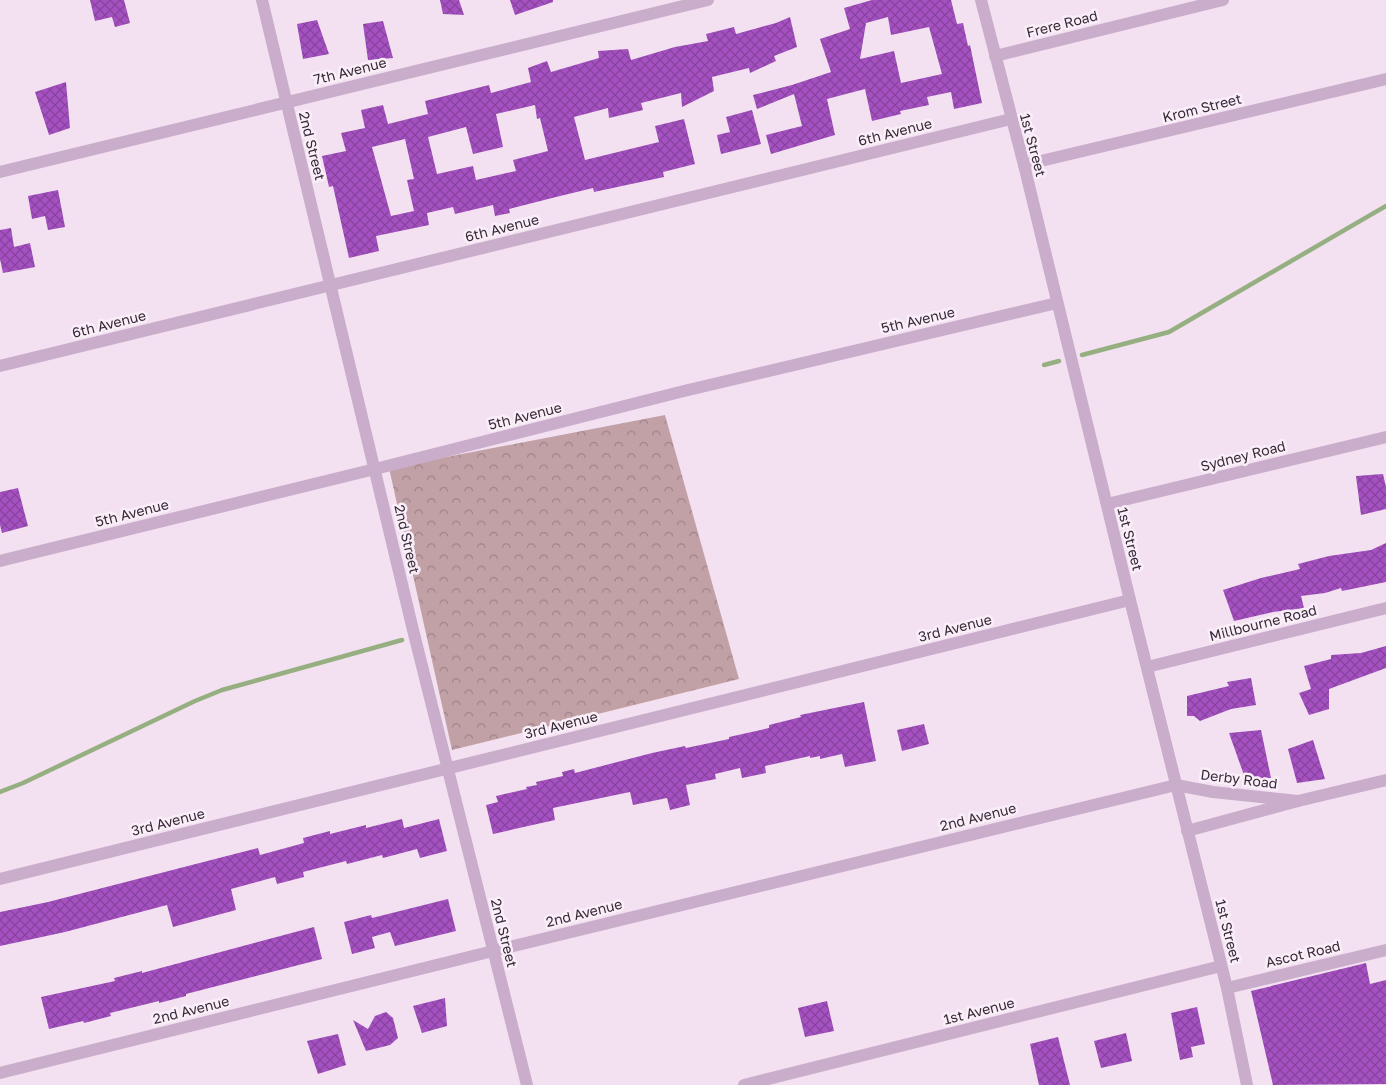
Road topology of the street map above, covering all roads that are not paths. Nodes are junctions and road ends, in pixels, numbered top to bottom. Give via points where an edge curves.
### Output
1 (262, 0) edge
2 (708, 0) edge
3 (981, 0) edge
4 (1224, 0) edge
5 (995, 56) junction
6 (1386, 79) edge
7 (286, 102) junction
8 (1011, 119) junction
9 (1024, 165) junction
10 (0, 172) edge
11 (332, 286) junction
12 (1057, 303) junction
13 (0, 366) edge
14 (1386, 437) edge
15 (375, 469) junction
16 (1107, 504) junction
17 (0, 561) edge
18 (1130, 600) junction
19 (1386, 608) edge
20 (1146, 667) junction
21 (448, 768) junction
22 (1386, 780) edge
23 (1176, 785) junction
24 (1298, 801) junction
25 (1187, 831) junction
26 (0, 879) edge
27 (1386, 950) edge
28 (493, 951) junction
29 (1221, 966) junction
30 (1227, 988) junction
31 (0, 1073) edge
32 (527, 1085) edge
33 (744, 1085) edge
34 (1247, 1085) edge

1 - 7 street, 2nd Street
2 - 7 street, 7th Avenue
3 - 5 street, 1st Street
4 - 5 street, Frere Road
5 - 8 street, 1st Street
6 - 9 street, Krom Street
7 - 10 street, 7th Avenue
7 - 11 street, 2nd Street
8 - 9 street, 1st Street
8 - 11 street, 6th Avenue
9 - 12 street, 1st Street
11 - 13 street, 6th Avenue
11 - 15 street, 2nd Street
12 - 15 street, 5th Avenue
12 - 16 street, 1st Street
14 - 16 street, Sydney Road
15 - 17 street, 5th Avenue
15 - 21 street, 2nd Street
16 - 18 street, 1st Street
18 - 20 street, 1st Street
18 - 21 street, 3rd Avenue
19 - 20 street, Millbourne Road
20 - 23 street, 1st Street
21 - 26 street, 3rd Avenue
21 - 28 street, 2nd Street
22 - 24 street, Derby Road
23 - 24 street, Derby Road
23 - 25 street, 1st Street
23 - 28 street, 2nd Avenue
24 - 25 street, Derby Road
25 - 29 street, 1st Street
27 - 30 street, Ascot Road
28 - 31 street, 2nd Avenue
28 - 32 street, 2nd Street
29 - 30 street, 1st Street
29 - 33 street, 1st Avenue
30 - 34 street, 1st Street

